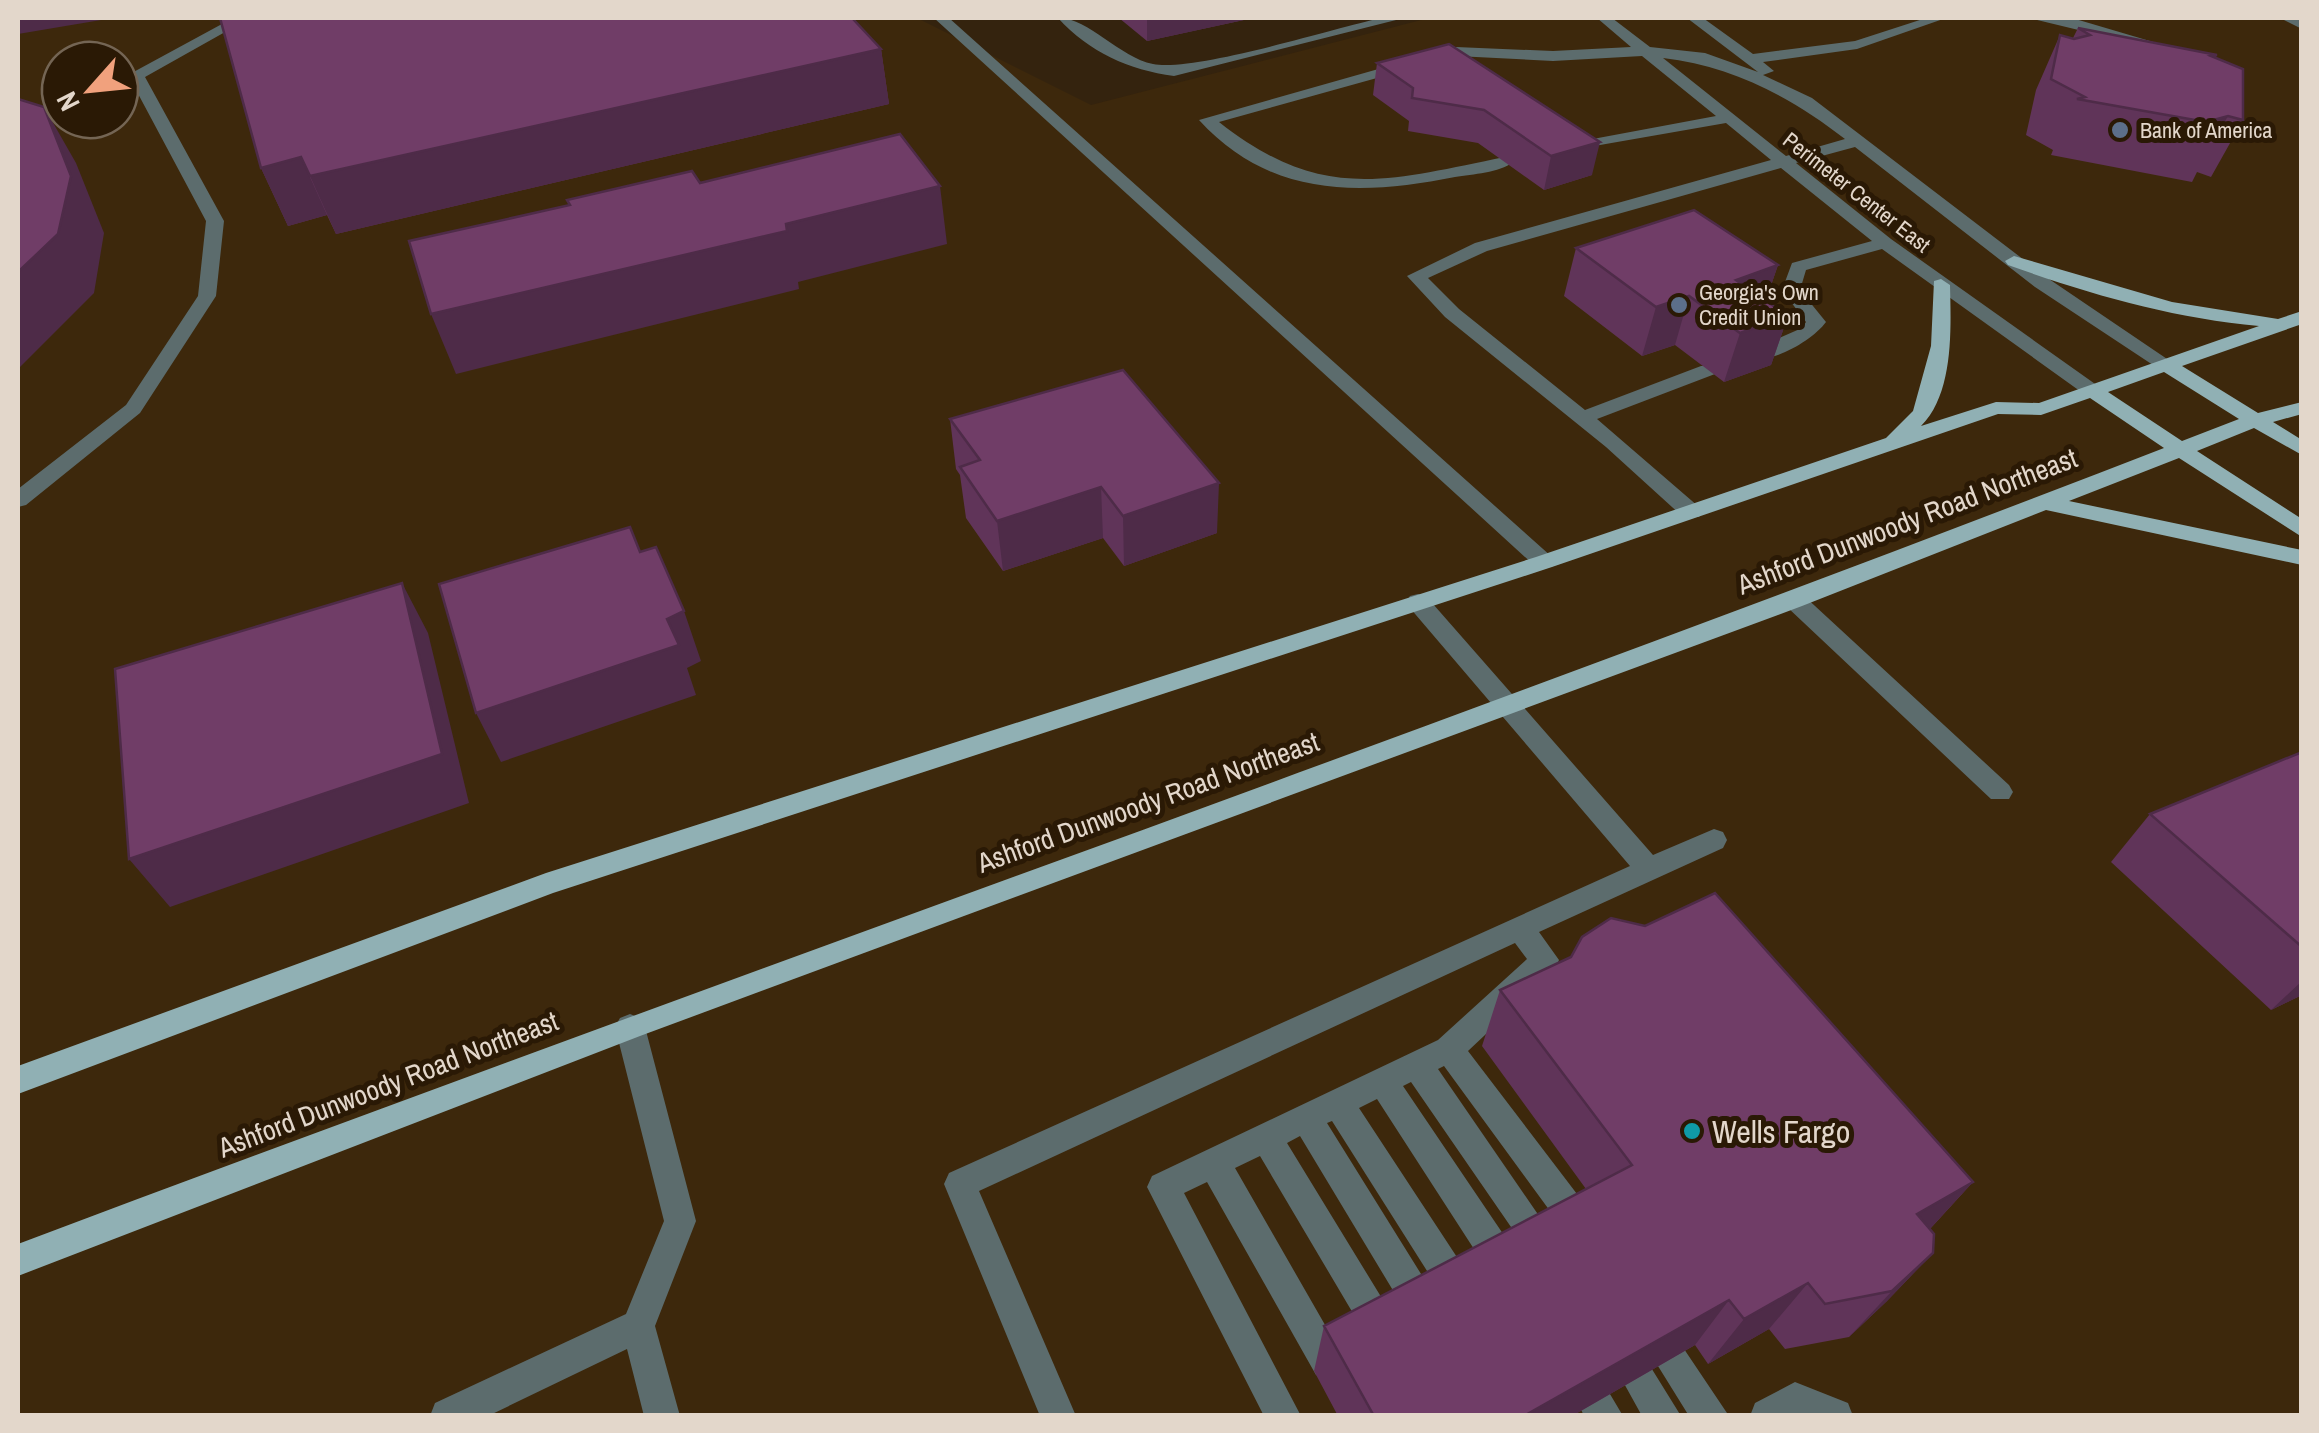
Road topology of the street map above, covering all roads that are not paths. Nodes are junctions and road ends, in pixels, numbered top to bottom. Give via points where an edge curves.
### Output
1 (243, 18) edge
2 (942, 18) edge
3 (1066, 18) edge
4 (1397, 18) edge
5 (1604, 18) edge
6 (1694, 18) edge
7 (1939, 18) edge
8 (2036, 18) edge
9 (2287, 18) edge
10 (2302, 24) edge
11 (1646, 51) junction
12 (2111, 53) edge
13 (1750, 59) junction
14 (1820, 111) junction
15 (1729, 118) junction
16 (1857, 140) junction
17 (1556, 151) edge
18 (1781, 160) junction
19 (1505, 162) dead end
20 (1885, 243) junction
21 (2014, 262) junction
22 (1941, 285) junction
23 (2293, 320) edge
24 (1756, 354) edge
25 (2164, 363) junction
26 (1708, 370) dead end
27 (2091, 390) junction
28 (2302, 408) edge
29 (1582, 418) junction
30 (2256, 420) junction
31 (1891, 446) junction
32 (2182, 449) junction
33 (2302, 449) edge
34 (18, 500) edge
35 (2047, 503) junction
36 (1691, 512) junction
37 (2302, 530) edge
38 (2302, 558) edge
39 (1544, 562) junction
40 (1794, 600) junction
41 (1418, 602) junction
42 (1508, 705) junction
43 (2000, 792) dead end
44 (1714, 840) dead end
45 (1650, 869) junction
46 (1520, 928) junction
47 (630, 1027) junction
48 (1449, 1050) junction
49 (1417, 1065) junction
50 (18, 1080) edge
51 (1382, 1082) junction
52 (1338, 1104) junction
53 (1306, 1118) junction
54 (1266, 1137) junction
55 (1214, 1162) junction
56 (1582, 1228) edge
57 (1545, 1247) edge
58 (18, 1260) edge
59 (1506, 1268) edge
60 (1460, 1292) edge
61 (1425, 1312) edge
62 (638, 1326) junction
63 (1383, 1333) edge
64 (1670, 1358) edge
65 (1328, 1363) edge
66 (1638, 1378) edge
67 (448, 1416) edge
68 (662, 1416) edge
69 (1058, 1416) edge
70 (1283, 1416) edge
71 (1663, 1416) edge
72 (1712, 1416) edge
73 (1768, 1416) edge
74 (1835, 1416) edge

1 - 34 street via 136,75 214,221 207,296 133,409
2 - 39 street
3 - 4 street via 1110,55 1174,71
5 - 11 street, Perimeter Center East
6 - 13 street, Perimeter Center East
7 - 13 street via 1856,45
8 - 12 street via 2153,44
9 - 10 street
11 - 14 street via 1705,58 1746,72
11 - 15 street, Perimeter Center East
11 - 19 street via 1456,51 1207,120 1244,155 1329,187
13 - 14 street, Perimeter Center East
14 - 16 street, Perimeter Center East
15 - 17 street
15 - 18 street, Perimeter Center East
16 - 18 street
16 - 21 street, Perimeter Center East
18 - 20 street, Perimeter Center East
18 - 29 street via 1482,247 1416,276
20 - 22 street, Perimeter Center East
20 - 24 street via 1798,267 1791,290 1816,322 1810,332
21 - 23 main road via 2165,308
21 - 25 street, Perimeter Center East
22 - 27 street, Perimeter Center East
22 - 31 main road via 1941,346 1923,413
23 - 25 main road, Ashford Dunwoody Road Northeast
25 - 27 main road, Ashford Dunwoody Road Northeast
25 - 30 main road
26 - 29 street
27 - 31 main road, Ashford Dunwoody Road Northeast via 2041,409 1996,408
27 - 32 main road
28 - 30 main road, Ashford Dunwoody Road Northeast
29 - 36 street
30 - 32 main road, Ashford Dunwoody Road Northeast
30 - 33 main road
31 - 36 main road, Ashford Dunwoody Road Northeast
32 - 35 main road, Ashford Dunwoody Road Northeast
32 - 37 main road
35 - 38 main road
35 - 40 main road, Ashford Dunwoody Road Northeast
36 - 39 main road, Ashford Dunwoody Road Northeast
39 - 41 main road, Ashford Dunwoody Road Northeast
40 - 42 main road, Ashford Dunwoody Road Northeast
40 - 43 street
41 - 42 street
41 - 50 main road, Ashford Dunwoody Road Northeast via 546,884
42 - 45 street
42 - 47 main road, Ashford Dunwoody Road Northeast
44 - 45 street
45 - 46 street
46 - 48 street via 1545,960
46 - 69 street via 960,1184
47 - 58 main road, Ashford Dunwoody Road Northeast
47 - 62 street via 680,1222
48 - 49 street
48 - 56 street
49 - 51 street
49 - 57 street
51 - 52 street
51 - 59 street
52 - 53 street
52 - 60 street
53 - 54 street
53 - 61 street
54 - 55 street
54 - 63 street
55 - 65 street
55 - 70 street via 1164,1187
62 - 67 street
62 - 68 street
64 - 72 street
66 - 71 street
73 - 74 street via 1795,1400

